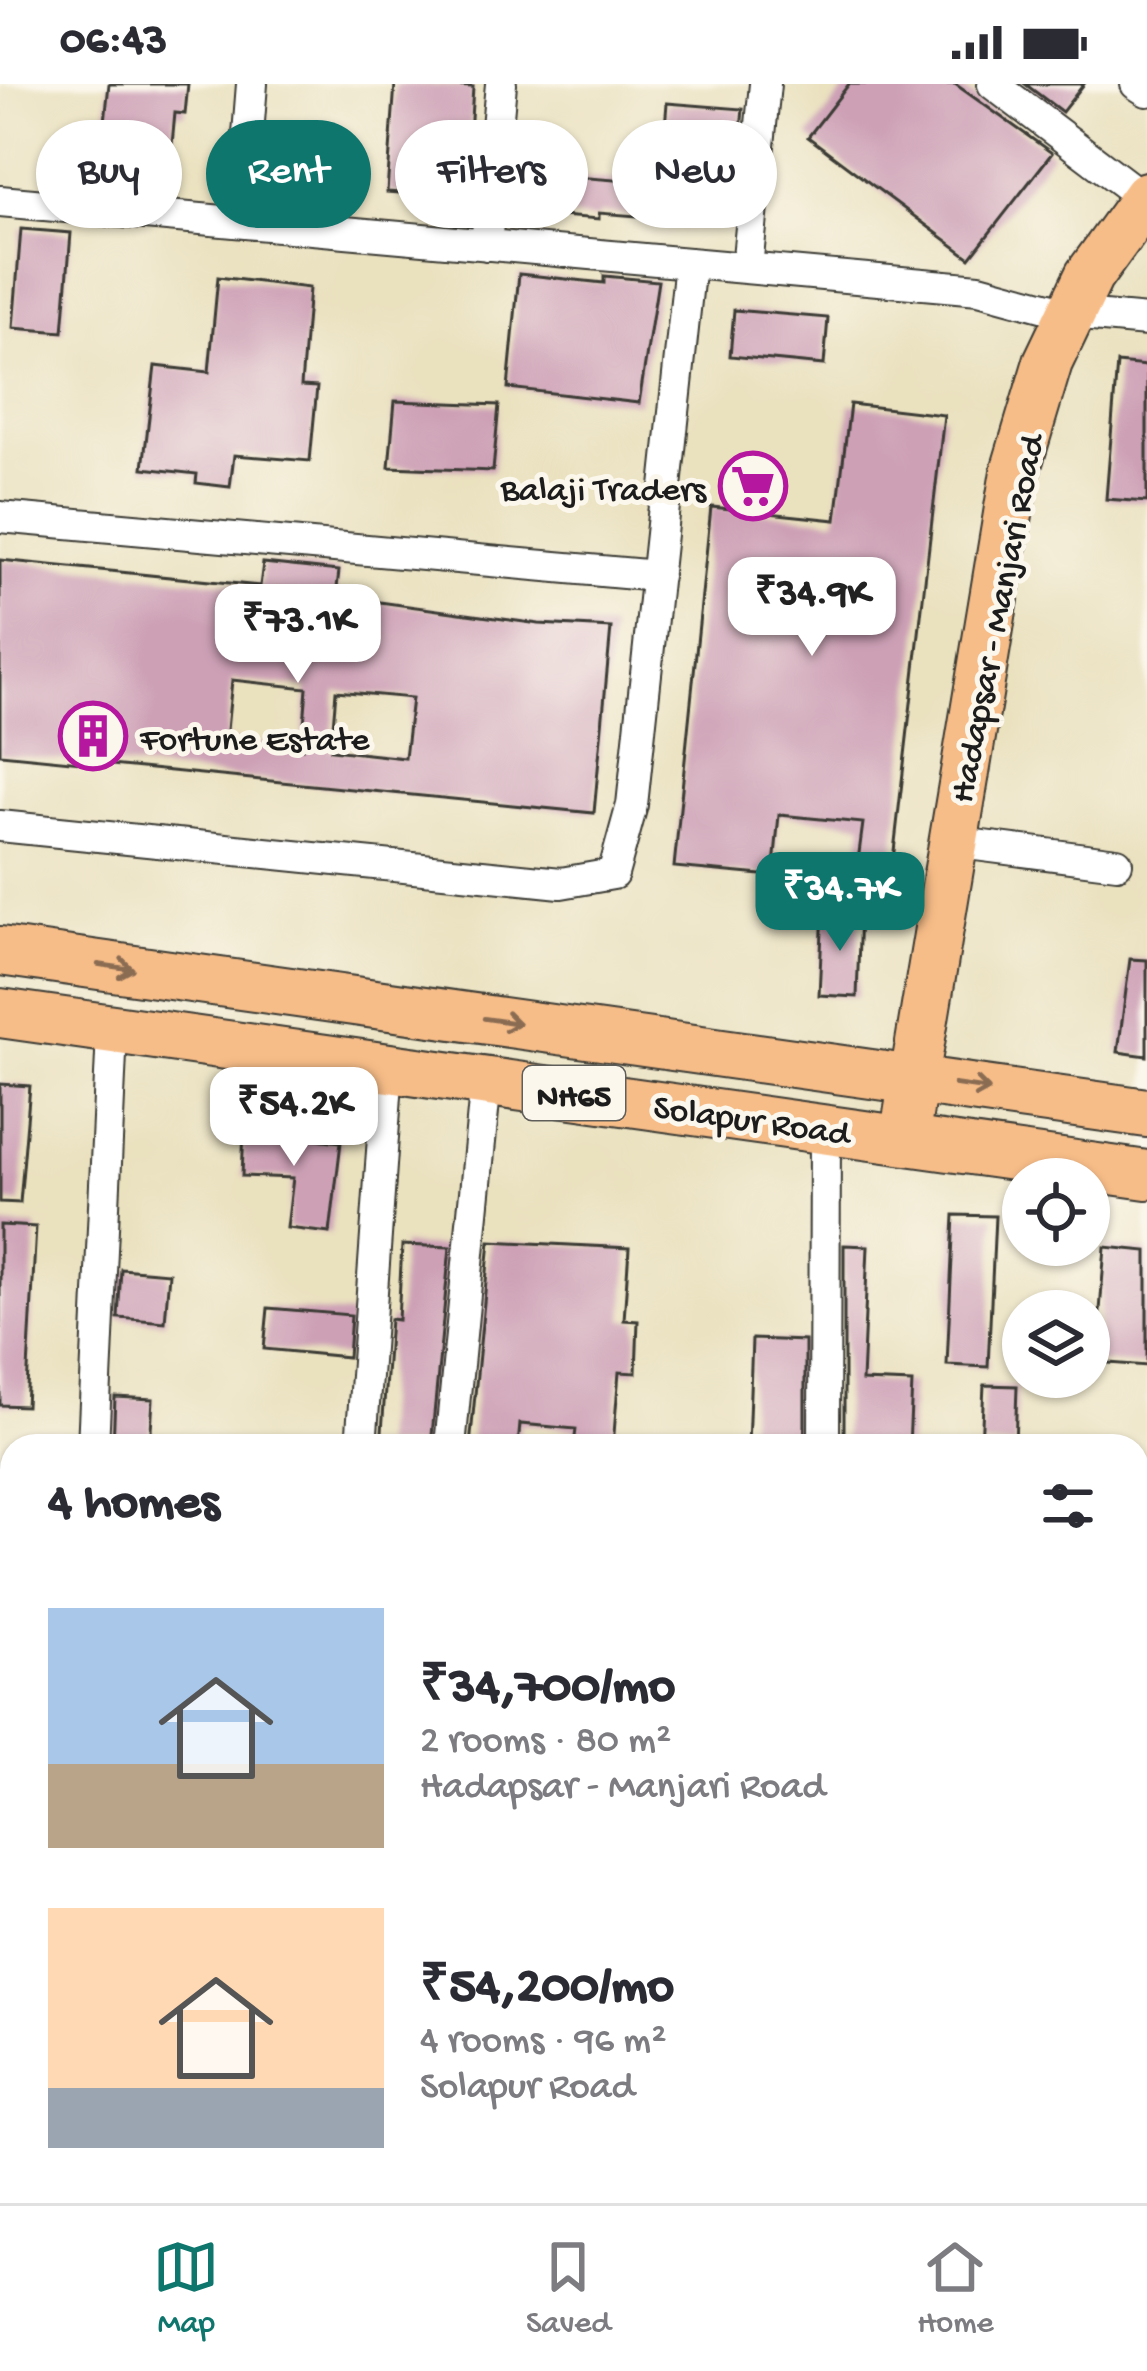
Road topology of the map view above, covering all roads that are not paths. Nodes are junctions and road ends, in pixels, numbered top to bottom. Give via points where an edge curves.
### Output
1 (252, 84) edge
2 (502, 84) edge
3 (992, 84) edge
4 (1136, 84) edge
5 (1147, 91) edge
6 (769, 92) edge
7 (249, 120) edge
8 (1146, 198) edge
9 (0, 201) edge
10 (206, 219) edge
11 (308, 228) edge
12 (486, 244) junction
13 (690, 262) junction
14 (747, 268) junction
15 (1071, 314) junction
16 (1147, 321) edge
17 (0, 517) edge
18 (657, 576) junction
19 (0, 826) edge
20 (952, 842) junction
21 (1117, 863) dead end
22 (0, 951) edge
23 (0, 1013) edge
24 (112, 1032) junction
25 (388, 1066) junction
26 (916, 1079) junction
27 (486, 1081) junction
28 (1147, 1113) edge
29 (825, 1127) junction
30 (904, 1138) junction
31 (1147, 1175) edge
32 (94, 1434) edge
33 (362, 1434) edge
34 (451, 1434) edge
35 (824, 1434) edge

1 - 7 street
2 - 12 street
3 - 8 street
4 - 5 street
6 - 14 street
8 - 15 main road, Hadapsar - Manjari Road
9 - 10 street
11 - 12 street
12 - 13 street
13 - 14 street
13 - 18 street
14 - 15 street via 979,289
15 - 16 street
15 - 20 main road, Hadapsar - Manjari Road via 1015,472
17 - 18 street
18 - 19 street via 632,805 613,874 561,884
20 - 21 street
20 - 26 main road, Hadapsar - Manjari Road
22 -> 26 main road, Solapur Road / NH65
23 - 24 main road, Solapur Road / NH65
24 - 25 main road, Solapur Road / NH65
24 - 32 street
25 - 27 main road, Solapur Road / NH65
25 - 33 street
26 -> 28 main road, Solapur Road / NH65
26 - 30 main road, Hadapsar - Manjari Road
27 - 29 main road, Solapur Road / NH65
27 - 34 street
29 - 30 main road, Solapur Road / NH65
29 - 35 street
30 - 31 main road, Solapur Road / NH65

